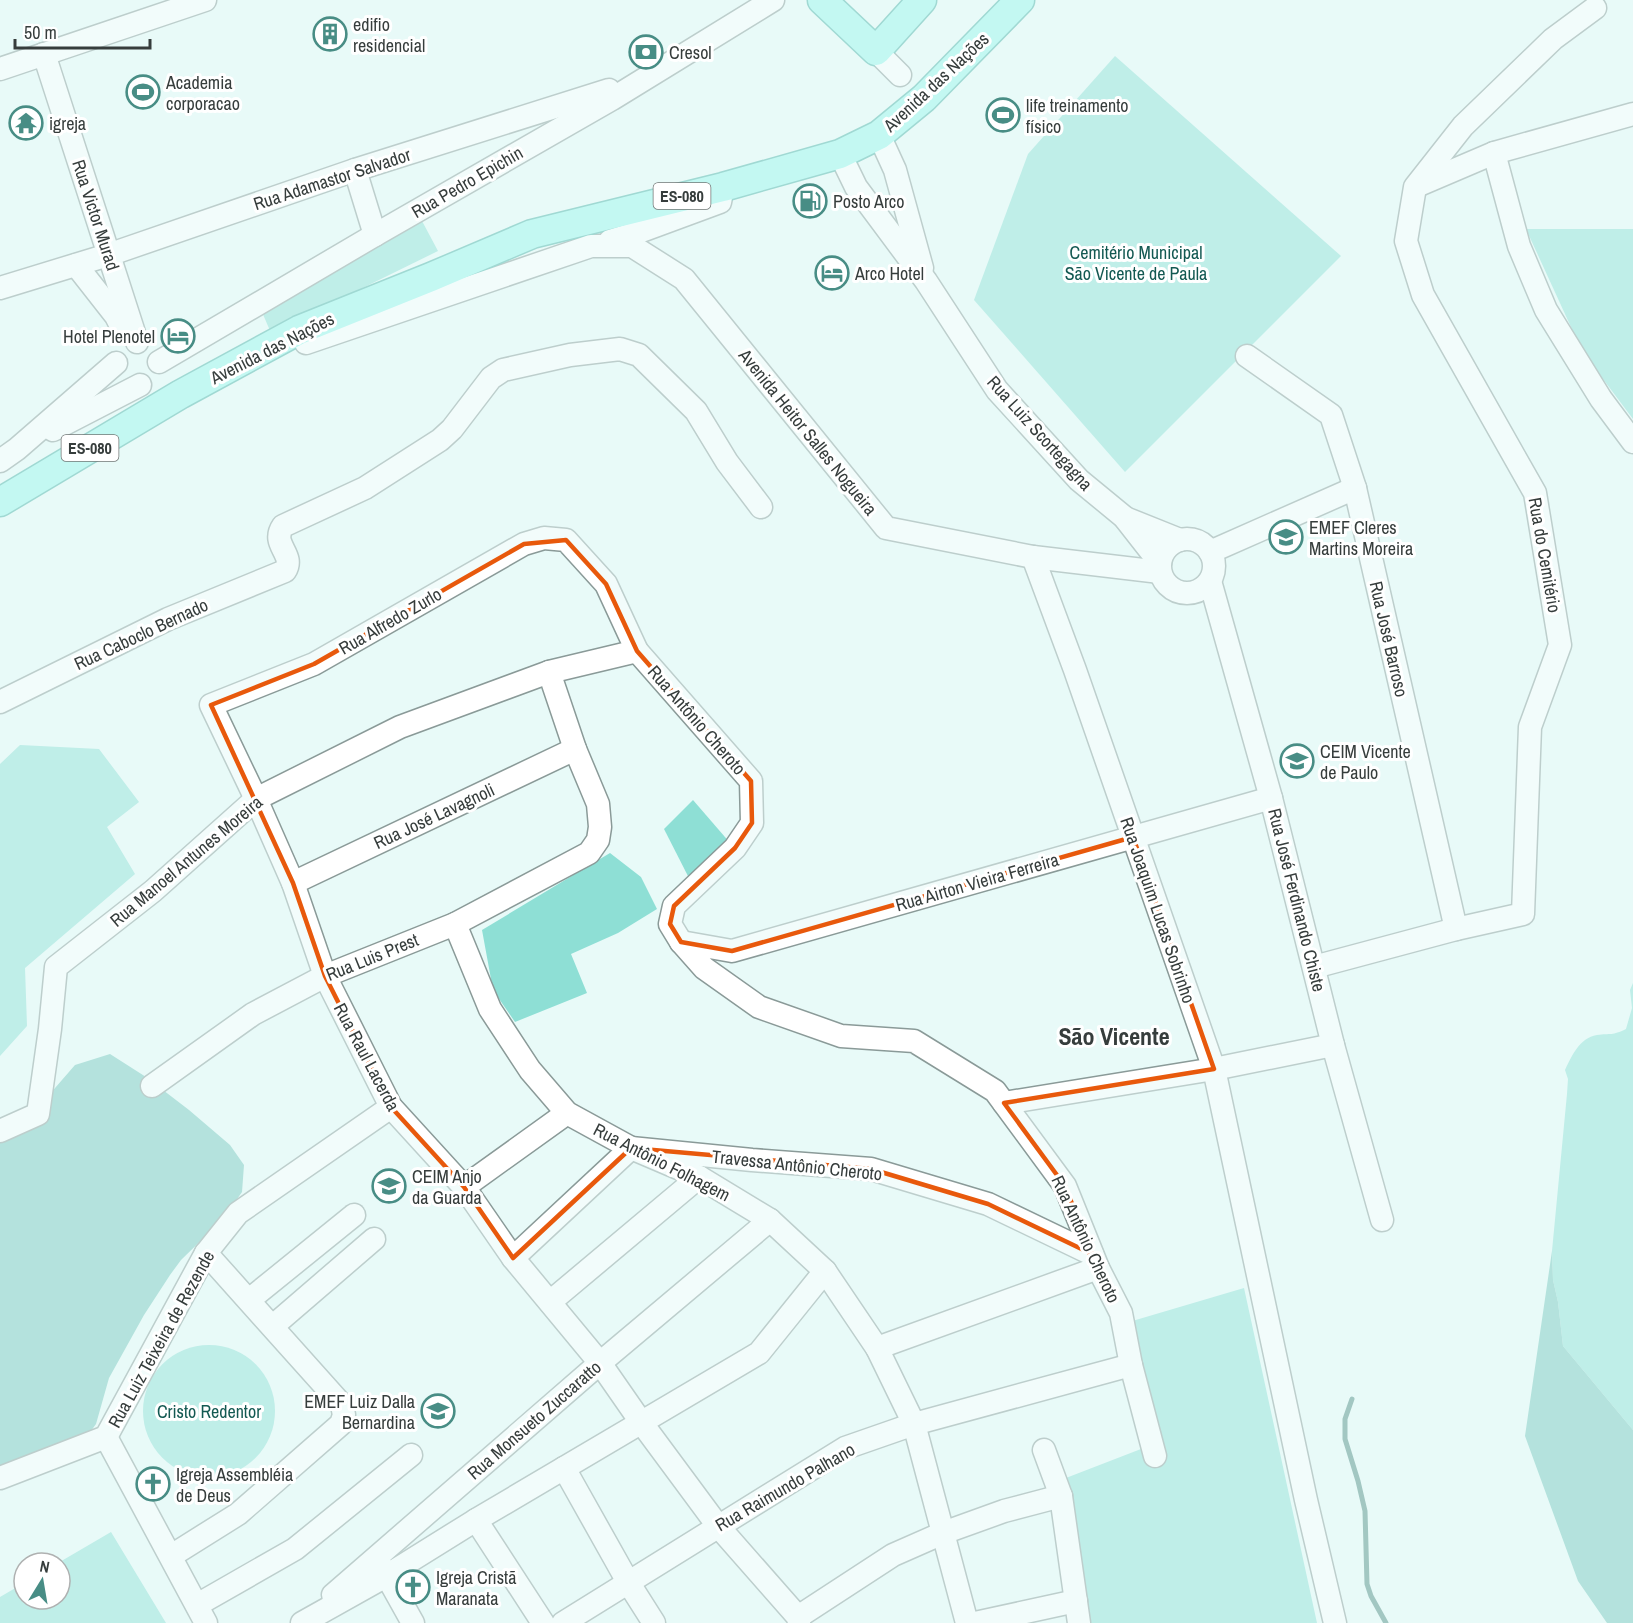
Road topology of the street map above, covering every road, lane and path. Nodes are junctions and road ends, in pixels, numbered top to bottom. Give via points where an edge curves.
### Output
1 (205, 0) edge
2 (773, 0) edge
3 (822, 0) edge
4 (922, 0) edge
5 (1020, 0) edge
6 (1595, 8) dead end
7 (876, 51) junction
8 (44, 54) junction
9 (0, 69) edge
10 (900, 75) dead end
11 (609, 95) junction
12 (1631, 118) edge
13 (879, 135) junction
14 (1494, 153) junction
15 (840, 154) junction
16 (355, 170) junction
17 (723, 186) junction
18 (1414, 187) junction
19 (375, 235) junction
20 (634, 239) junction
21 (108, 255) junction
22 (76, 265) junction
23 (431, 277) junction
24 (926, 281) junction
25 (0, 288) edge
26 (122, 314) junction
27 (134, 343) junction
28 (306, 343) junction
29 (1247, 356) dead end
30 (159, 362) junction
31 (116, 363) junction
32 (140, 384) junction
33 (181, 394) junction
34 (1633, 442) edge
35 (8, 455) edge
36 (1354, 488) junction
37 (0, 502) edge
38 (761, 507) dead end
39 (1124, 517) junction
40 (566, 540) joint
41 (1180, 540) junction
42 (1210, 552) junction
43 (1033, 557) junction
44 (1160, 568) junction
45 (1210, 581) junction
46 (637, 651) junction
47 (549, 672) junction
48 (0, 702) edge
49 (211, 705) joint
50 (575, 749) junction
51 (1271, 798) junction
52 (256, 800) junction
53 (1133, 837) junction
54 (292, 883) junction
55 (454, 924) junction
56 (1456, 929) junction
57 (681, 942) junction
58 (1314, 967) junction
59 (325, 976) junction
60 (1333, 1045) junction
61 (1214, 1069) junction
62 (152, 1086) dead end
63 (1004, 1103) junction
64 (391, 1107) junction
65 (567, 1113) junction
66 (0, 1131) edge
67 (631, 1148) junction
68 (699, 1177) junction
69 (464, 1188) junction
70 (354, 1215) dead end
71 (770, 1220) junction
72 (1382, 1220) dead end
73 (374, 1239) dead end
74 (206, 1253) junction
75 (513, 1258) junction
76 (1095, 1261) junction
77 (825, 1271) junction
78 (249, 1300) junction
79 (550, 1302) junction
80 (273, 1326) junction
81 (877, 1348) junction
82 (600, 1363) junction
83 (1131, 1365) junction
84 (641, 1422) junction
85 (914, 1424) junction
86 (106, 1437) junction
87 (1044, 1450) dead end
88 (411, 1455) dead end
89 (1155, 1456) dead end
90 (564, 1468) junction
91 (0, 1478) edge
92 (1061, 1496) junction
93 (476, 1520) junction
94 (718, 1526) junction
95 (943, 1533) junction
96 (171, 1556) junction
97 (381, 1567) junction
98 (628, 1582) junction
99 (1076, 1601) junction
100 (202, 1614) edge
101 (798, 1620) edge
102 (301, 1623) edge
103 (413, 1623) edge
104 (543, 1623) edge
105 (563, 1623) edge
106 (654, 1623) edge
107 (967, 1623) edge
108 (975, 1623) edge
109 (1078, 1623) edge
110 (1335, 1623) edge

1 - 8 street
2 - 11 street, Rua Pedro Epichin via 663,68
3 - 7 main road
4 - 7 main road
5 - 13 main road, Avenida das Nações / ES-080 via 924,98
6 - 18 street via 1553,39 1463,126
7 - 10 street
8 - 9 street
8 - 21 street, Rua Victor Murad
11 - 16 street, Rua Adamastor Salvador
11 - 19 street, Rua Pedro Epichin
12 - 14 street
13 - 15 main road, Avenida das Nações / ES-080
13 - 24 street, Rua Luiz Scortegagna via 895,170
14 - 18 street
14 - 34 street via 1519,246 1546,310 1601,399
15 - 17 main road, Avenida das Nações / ES-080
15 - 24 street, Rua Luiz Scortegagna via 856,187
16 - 19 street
16 - 21 street, Rua Adamastor Salvador
17 - 20 street via 720,202
17 - 23 main road, Avenida das Nações / ES-080 via 532,234
18 - 56 street, Rua do Cemitério via 1408,250 1423,295 1535,493 1560,645 1530,728 1522,914
19 - 30 street, Rua Pedro Epichin
20 - 28 street via 591,246
20 - 43 street, Avenida Heitor Salles Nogueira via 684,279 886,528
21 - 22 street, Rua Adamastor Salvador
21 - 26 street, Rua Victor Murad
22 - 25 street, Rua Adamastor Salvador
22 - 26 street, Rua Victor Murad
23 - 28 main road, Avenida das Nações / ES-080
23 - 33 main road, Avenida das Nações / ES-080 via 298,330
24 - 39 street, Rua Luiz Scortegagna via 997,390 1079,480
26 - 27 street, Rua Victor Murad
27 - 30 street via 144,343 154,350
27 - 31 street via 120,351
28 - 33 main road, Avenida das Nações / ES-080
29 - 36 street, Rua José Barroso via 1331,415
30 - 32 street via 156,375
31 - 32 street via 126,381
31 - 35 street
32 - 35 street
33 - 37 main road, Avenida das Nações / ES-080
36 - 42 street
36 - 56 street, Rua José Barroso
38 - 48 street, Rua Caboclo Bernado via 696,411 639,355 620,349 503,370 491,378 440,440 365,488 283,526 279,542 288,559 285,571 168,619
39 - 41 street, Rua Luiz Scortegagna
39 - 44 street, Rua Luiz Scortegagna
40 - 46 street, Rua Antônio Cheroto via 606,584
40 - 49 street, Rua Alfredo Zurlo via 544,538 524,544 314,664
41 - 42 street via 1195,541
41 - 44 street via 1167,548
42 - 45 street via 1214,567
43 - 44 street, Avenida Heitor Salles Nogueira
43 - 53 street, Rua Joaquim Lucas Sobrinho
44 - 45 street via 1168,587 1176,592 1196,591
45 - 51 street, Rua José Ferdinando Chiste
46 - 47 street, Rua Manoel Antunes Moreira
46 - 57 street, Rua Antônio Cheroto via 751,782 752,823 735,848 674,906 670,924
47 - 50 street
47 - 52 street, Rua Manoel Antunes Moreira via 400,727
49 - 52 street, Rua Raul Lacerda
50 - 54 street, Rua José Lavagnoli
50 - 55 street, Rua Luis Prest via 598,804 598,840 589,853
51 - 53 street, Rua Airton Vieira Ferreira
51 - 58 street, Rua José Ferdinando Chiste
52 - 54 street, Rua Raul Lacerda
52 - 66 street, Rua Manoel Antunes Moreira via 153,891 56,967 38,1114
53 - 57 street, Rua Airton Vieira Ferreira via 732,951
53 - 61 street, Rua Joaquim Lucas Sobrinho
54 - 59 street, Rua Raul Lacerda
55 - 59 street, Rua Luis Prest
55 - 65 street, Rua Antônio Folhagem via 490,1009 530,1070
56 - 58 street
57 - 63 street, Rua Antônio Cheroto via 704,968 759,1007 841,1036 914,1041 995,1091
58 - 60 street, Rua José Ferdinando Chiste
59 - 62 street, Rua Luis Prest via 253,1014
59 - 64 street, Rua Raul Lacerda
60 - 61 street
60 - 72 street, Rua José Ferdinando Chiste
61 - 63 street
61 - 110 street, Rua Joaquim Lucas Sobrinho
63 - 76 street, Rua Antônio Cheroto via 1065,1186
64 - 69 street, Rua Raul Lacerda
64 - 74 street, Rua Luiz Teixeira de Rezende via 238,1213
65 - 67 street, Rua Antônio Folhagem
65 - 69 street
67 - 68 street, Rua Antônio Folhagem
67 - 75 street
67 - 76 street, Travessa Antônio Cheroto via 871,1169 988,1204
68 - 71 street, Rua Antônio Folhagem
68 - 79 street
69 - 75 street, Rua Raul Lacerda
70 - 78 street
71 - 77 street, Rua Antônio Folhagem
71 - 82 street, Rua Monsueto Zuccaratto
73 - 80 street
74 - 78 street
74 - 86 street, Rua Luiz Teixeira de Rezende
75 - 79 street, Rua Raul Lacerda
76 - 81 street
76 - 83 street, Rua Antônio Cheroto via 1121,1313
77 - 81 street, Rua Antônio Folhagem
77 - 84 street, Rua Monsueto Zuccaratto via 759,1353
78 - 80 street
79 - 82 street, Rua Raul Lacerda
80 - 96 street via 342,1405 341,1425 238,1514
81 - 85 street, Rua Antônio Folhagem
82 - 84 street, Rua Raul Lacerda
82 - 97 street, Rua Monsueto Zuccaratto
83 - 85 street, Rua Raimundo Palhano
83 - 89 street, Rua Antônio Cheroto
84 - 90 street, Rua Monsueto Zuccaratto
84 - 94 street, Rua Raul Lacerda
85 - 94 street, Rua Raimundo Palhano via 845,1448
85 - 95 street, Rua Antônio Folhagem
86 - 91 street, Rua Luiz Teixeira de Rezende
86 - 96 street
87 - 92 street
88 - 100 street via 295,1549
90 - 93 street, Rua Monsueto Zuccaratto
90 - 98 street
92 - 95 street
92 - 99 street
93 - 97 street, Rua Monsueto Zuccaratto
93 - 104 street
94 - 98 street, Rua Raimundo Palhano
94 - 101 street, Rua Raul Lacerda
95 - 101 street via 893,1555
95 - 107 street, Rua Antônio Folhagem
96 - 100 street
97 - 102 street, Rua Monsueto Zuccaratto
97 - 103 street
98 - 105 street, Rua Raimundo Palhano
98 - 106 street
99 - 108 street
99 - 109 street

